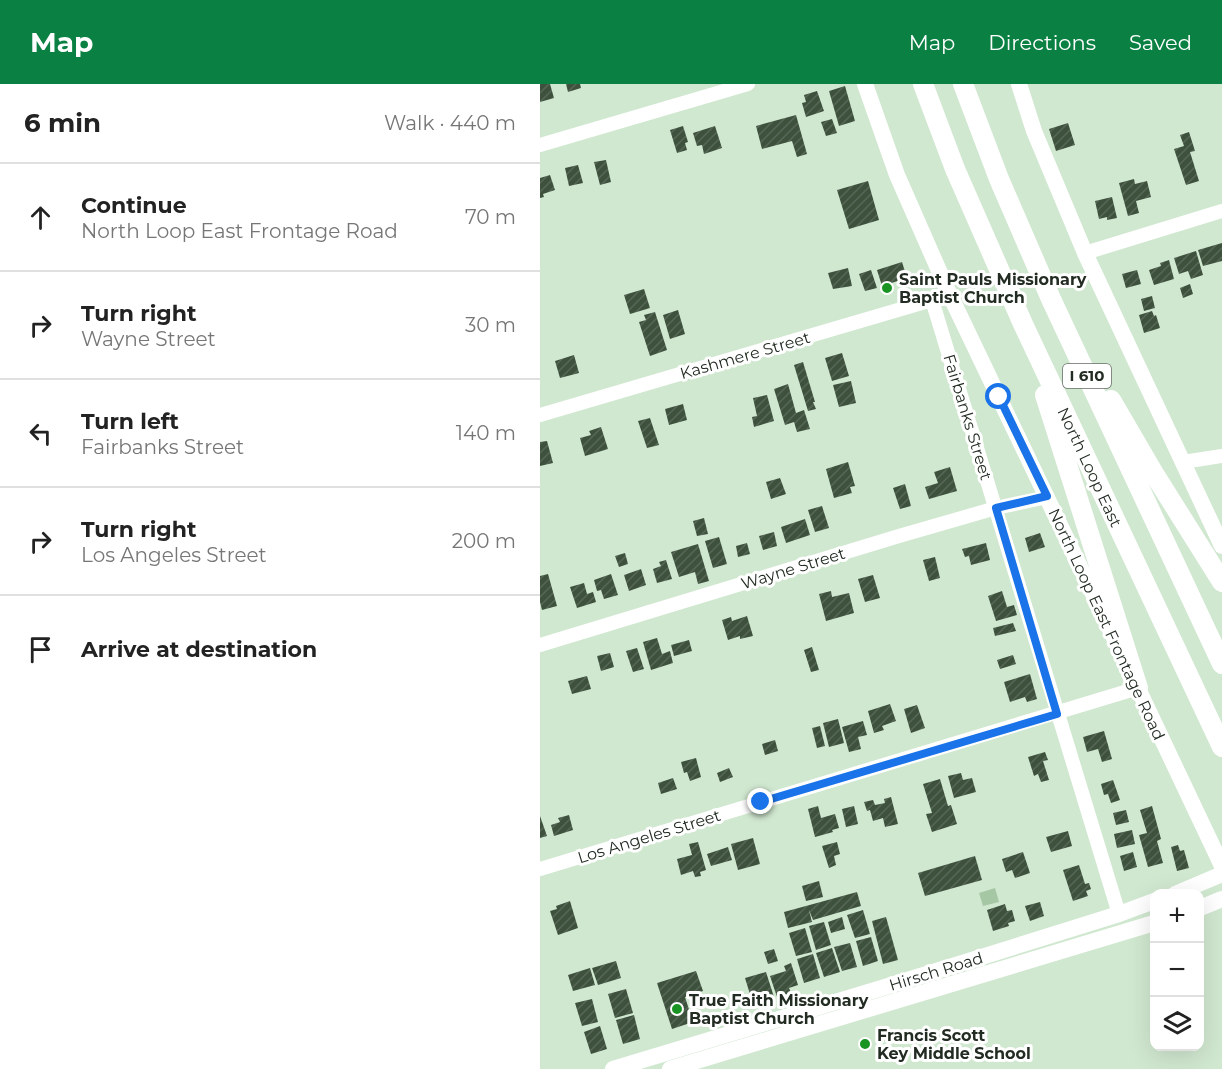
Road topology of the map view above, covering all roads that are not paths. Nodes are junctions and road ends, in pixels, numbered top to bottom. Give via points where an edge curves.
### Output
1 (748, 84) edge
2 (865, 84) edge
3 (922, 84) edge
4 (963, 84) edge
5 (1019, 84) edge
6 (540, 145) edge
7 (1222, 211) edge
8 (1085, 253) junction
9 (948, 291) junction
10 (1051, 299) junction
11 (932, 300) junction
12 (1023, 324) junction
13 (540, 415) edge
14 (1222, 456) edge
15 (1183, 462) junction
16 (1047, 496) junction
17 (996, 508) junction
18 (1222, 546) edge
19 (1222, 582) edge
20 (540, 645) edge
21 (1222, 664) edge
22 (1138, 688) junction
23 (1057, 714) junction
24 (1222, 747) edge
25 (1215, 839) edge
26 (1222, 866) edge
27 (540, 869) edge
28 (1222, 874) edge
29 (1187, 889) edge
30 (1222, 899) edge
31 (1150, 903) edge
32 (1204, 906) edge
33 (1119, 914) junction
34 (1150, 925) edge
35 (1029, 961) junction
36 (885, 987) junction
37 (890, 1004) junction
38 (708, 1049) junction
39 (613, 1069) edge
40 (670, 1069) edge

1 - 6 street
2 - 9 main road, North Loop East Frontage Road via 897,176
3 - 12 highway, North Loop East / I 610
4 - 10 highway, I 610
5 - 8 main road via 1034,131
7 - 8 street
8 - 15 main road
9 - 11 street, Kashmere Street
9 - 16 main road, North Loop East Frontage Road
10 - 19 highway
10 - 21 highway, I 610
11 - 13 street, Kashmere Street
11 - 17 street, Fairbanks Street
12 - 22 highway
12 - 24 highway, North Loop East / I 610
14 - 15 street
15 - 18 main road
16 - 17 street, Wayne Street
16 - 22 main road, North Loop East Frontage Road
17 - 20 street, Wayne Street
17 - 23 street, Fairbanks Street
22 - 23 street, Los Angeles Street
22 - 25 main road, North Loop East Frontage Road
23 - 27 street, Los Angeles Street
23 - 33 street, Fairbanks Street
25 - 26 main road, North Loop East Frontage Road
28 - 29 main road
30 - 32 main road
31 - 33 main road, Hirsch Road
33 - 35 main road via 1109,928 1052,947
33 - 36 main road, Hirsch Road
34 - 35 main road, Hirsch Road
35 - 37 main road, Hirsch Road
36 - 37 main road
36 - 38 main road, Hirsch Road
37 - 38 main road, Hirsch Road
38 - 39 main road, Hirsch Road
38 - 40 main road, Hirsch Road

